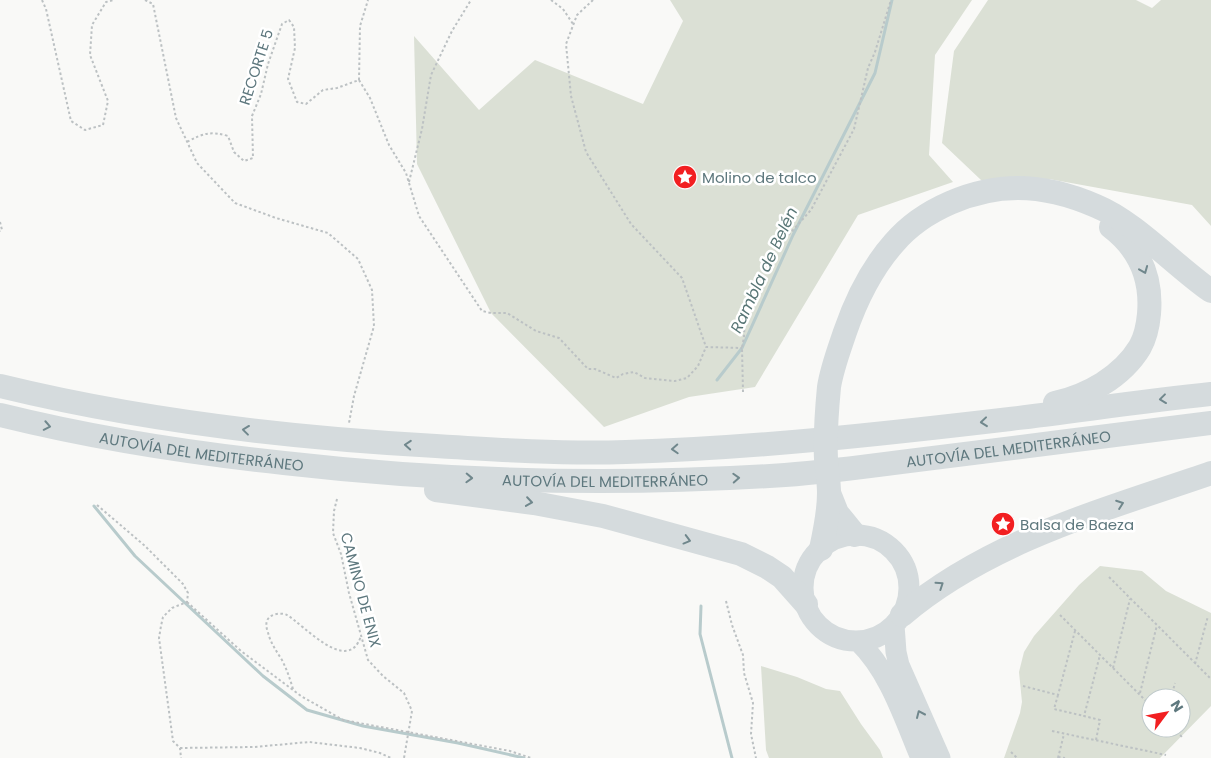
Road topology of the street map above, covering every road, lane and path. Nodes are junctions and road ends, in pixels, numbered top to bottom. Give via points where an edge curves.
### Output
1 (42, 0) edge
2 (114, 0) edge
3 (145, 0) edge
4 (151, 0) edge
5 (368, 0) edge
6 (471, 0) edge
7 (551, 0) edge
8 (593, 0) edge
9 (891, 0) edge
10 (153, 4) junction
11 (573, 24) junction
12 (359, 80) junction
13 (187, 142) junction
14 (409, 184) junction
15 (1073, 199) junction
16 (0, 222) edge
17 (1, 230) edge
18 (1211, 291) edge
19 (706, 347) junction
20 (742, 348) junction
21 (0, 386) edge
22 (743, 392) dead end
23 (1211, 394) edge
24 (0, 415) edge
25 (1011, 419) junction
26 (349, 423) dead end
27 (1211, 423) edge
28 (327, 468) junction
29 (1211, 473) edge
30 (829, 493) junction
31 (337, 499) dead end
32 (97, 505) dead end
33 (855, 535) junction
34 (821, 549) junction
35 (1109, 577) dead end
36 (1130, 599) junction
37 (726, 601) dead end
38 (187, 602) junction
39 (806, 604) junction
40 (1060, 615) dead end
41 (1208, 616) dead end
42 (898, 620) junction
43 (1157, 625) junction
44 (1075, 630) junction
45 (361, 636) junction
46 (858, 641) junction
47 (1100, 655) junction
48 (1195, 664) junction
49 (1114, 668) junction
50 (1211, 679) edge
51 (1175, 683) dead end
52 (1023, 686) dead end
53 (1174, 688) edge
54 (293, 690) junction
55 (1139, 694) joint
56 (1058, 695) junction
57 (1084, 716) junction
58 (1052, 731) dead end
59 (1064, 734) junction
60 (1096, 740) junction
61 (180, 748) junction
62 (1011, 752) dead end
63 (1166, 756) dead end
64 (1058, 757) edge
65 (181, 758) edge
66 (392, 758) edge
67 (404, 758) edge
68 (531, 758) edge
69 (756, 758) edge
70 (921, 758) edge
71 (940, 758) edge
72 (1017, 758) edge
73 (1065, 758) edge

1 - 2 path via 71,121 85,130 103,125 108,101 90,55 92,25 106,2
3 - 10 path
4 - 10 path
5 - 12 path via 360,26
6 - 14 path via 431,75
7 - 11 path via 563,9
8 - 11 path via 577,15
9 - 20 path via 868,68 854,129 811,210 766,260 745,312
10 - 13 path via 176,118
11 - 19 path via 566,44 571,96 586,152 631,224 682,278
12 - 13 path, RECORTE 5 via 323,90 306,104 297,102 288,80 295,48 294,27 288,20 282,24 252,116 253,158 244,162 234,152 228,136 215,132
12 - 14 path
13 - 26 path via 197,163 235,203 328,233 358,259 372,290 374,326
14 - 19 path via 419,216 482,312 507,314 536,331 559,338 588,369 616,378 634,372 645,378 675,381 687,378 698,366
15 - 18 highway via 1107,211
15 -> 25 highway via 1115,230 1140,260 1150,297 1148,326 1140,347 1101,385 1057,403 1036,406
15 - 30 highway via 1019,188 989,191 941,208 894,242 863,289 835,361 829,386 826,456
16 - 17 path
19 - 20 path
20 - 22 path
25 -> 21 highway, AUTOVÍA DEL MEDITERRÁNEO via 811,440 625,452 518,451 309,438 213,426
23 -> 25 highway, AUTOVÍA DEL MEDITERRÁNEO
24 -> 28 highway, AUTOVÍA DEL MEDITERRÁNEO via 155,446
28 -> 27 highway, AUTOVÍA DEL MEDITERRÁNEO via 402,475 685,480 842,469
28 -> 39 highway via 357,480 534,503 603,516 741,554 782,577
42 -> 29 highway via 942,583 992,555 1056,528
30 - 33 highway via 837,513
30 - 34 highway
31 - 45 path, CAMINO DE ENIX via 333,533
32 - 38 path via 183,584 188,593
33 - 34 main road via 836,539
33 - 42 main road via 884,543 904,566 909,596
34 - 39 main road via 807,568
35 - 36 path
36 - 43 path
36 - 49 path
37 - 69 path via 743,655 744,673 753,703 751,734
38 - 54 path via 241,651
38 - 61 path via 172,608 163,617 160,638 173,741
39 - 46 main road via 822,628 839,638
40 - 44 path
41 - 48 path
42 - 46 main road via 878,636
71 -> 42 main road via 899,665
43 - 48 path
43 - 55 path
44 - 47 path
44 - 56 path
45 - 54 path via 353,649 330,648 284,614 270,617 267,630
45 - 67 path, CAMINO DE ENIX via 368,660 404,693 412,711
46 - 70 main road via 881,668
47 - 49 path
47 - 57 path
48 - 50 path
49 - 55 path
51 - 53 path
52 - 56 path
54 - 68 path via 343,720
56 - 57 path via 1054,709
57 - 60 path via 1100,720
58 - 59 path
59 - 60 path
59 - 64 path
60 - 63 path
61 - 65 path
61 - 66 path via 309,742 360,748
62 - 72 path
64 - 73 path

